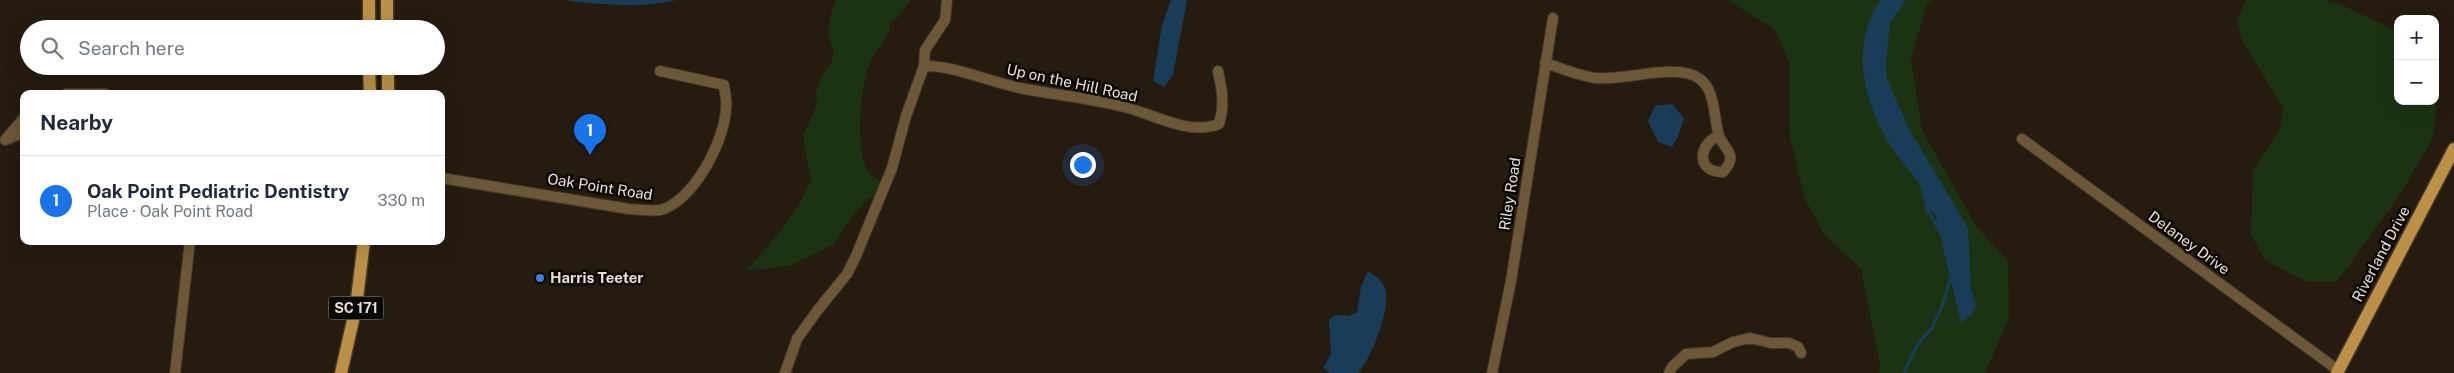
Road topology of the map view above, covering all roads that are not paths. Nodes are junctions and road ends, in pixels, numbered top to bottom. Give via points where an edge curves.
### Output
1 (369, 0) edge
2 (387, 0) edge
3 (947, 0) edge
4 (1553, 18) dead end
5 (369, 20) edge
6 (387, 20) edge
7 (1545, 63) junction
8 (924, 66) junction
9 (660, 71) dead end
10 (1218, 71) dead end
11 (369, 75) edge
12 (388, 75) edge
13 (370, 90) edge
14 (388, 90) edge
15 (20, 122) edge
16 (20, 134) edge
17 (1718, 136) dead end
18 (2022, 139) dead end
19 (2, 142) edge
20 (2454, 150) edge
21 (445, 179) edge
22 (190, 245) edge
23 (364, 245) edge
24 (1801, 353) dead end
25 (2338, 372) edge
26 (175, 373) edge
27 (341, 373) edge
28 (785, 373) edge
29 (1492, 373) edge
30 (1669, 373) edge

1 - 5 main road
2 - 6 main road
3 - 8 street via 946,20 925,50
4 - 7 street, Riley Road
7 - 17 street via 1594,78 1621,79 1671,71 1689,74 1702,80 1708,90
7 - 29 street, Riley Road via 1511,281
8 - 10 street, Up on the Hill Road via 939,66 1021,88 1099,101 1159,120 1208,128 1219,124 1224,110
8 - 28 street via 892,168 856,256 847,274 797,339
9 - 21 street, Oak Point Road via 724,86 726,109 720,137 705,168 688,191 659,210 629,209
11 - 13 main road
12 - 14 main road
15 - 19 street
16 - 19 street
18 - 25 street, Delaney Drive
20 - 25 main road, Riverland Drive
22 - 26 street
23 - 27 main road, SC 171 via 356,307
24 - 30 street via 1798,347 1789,343 1750,338 1713,352 1686,354

